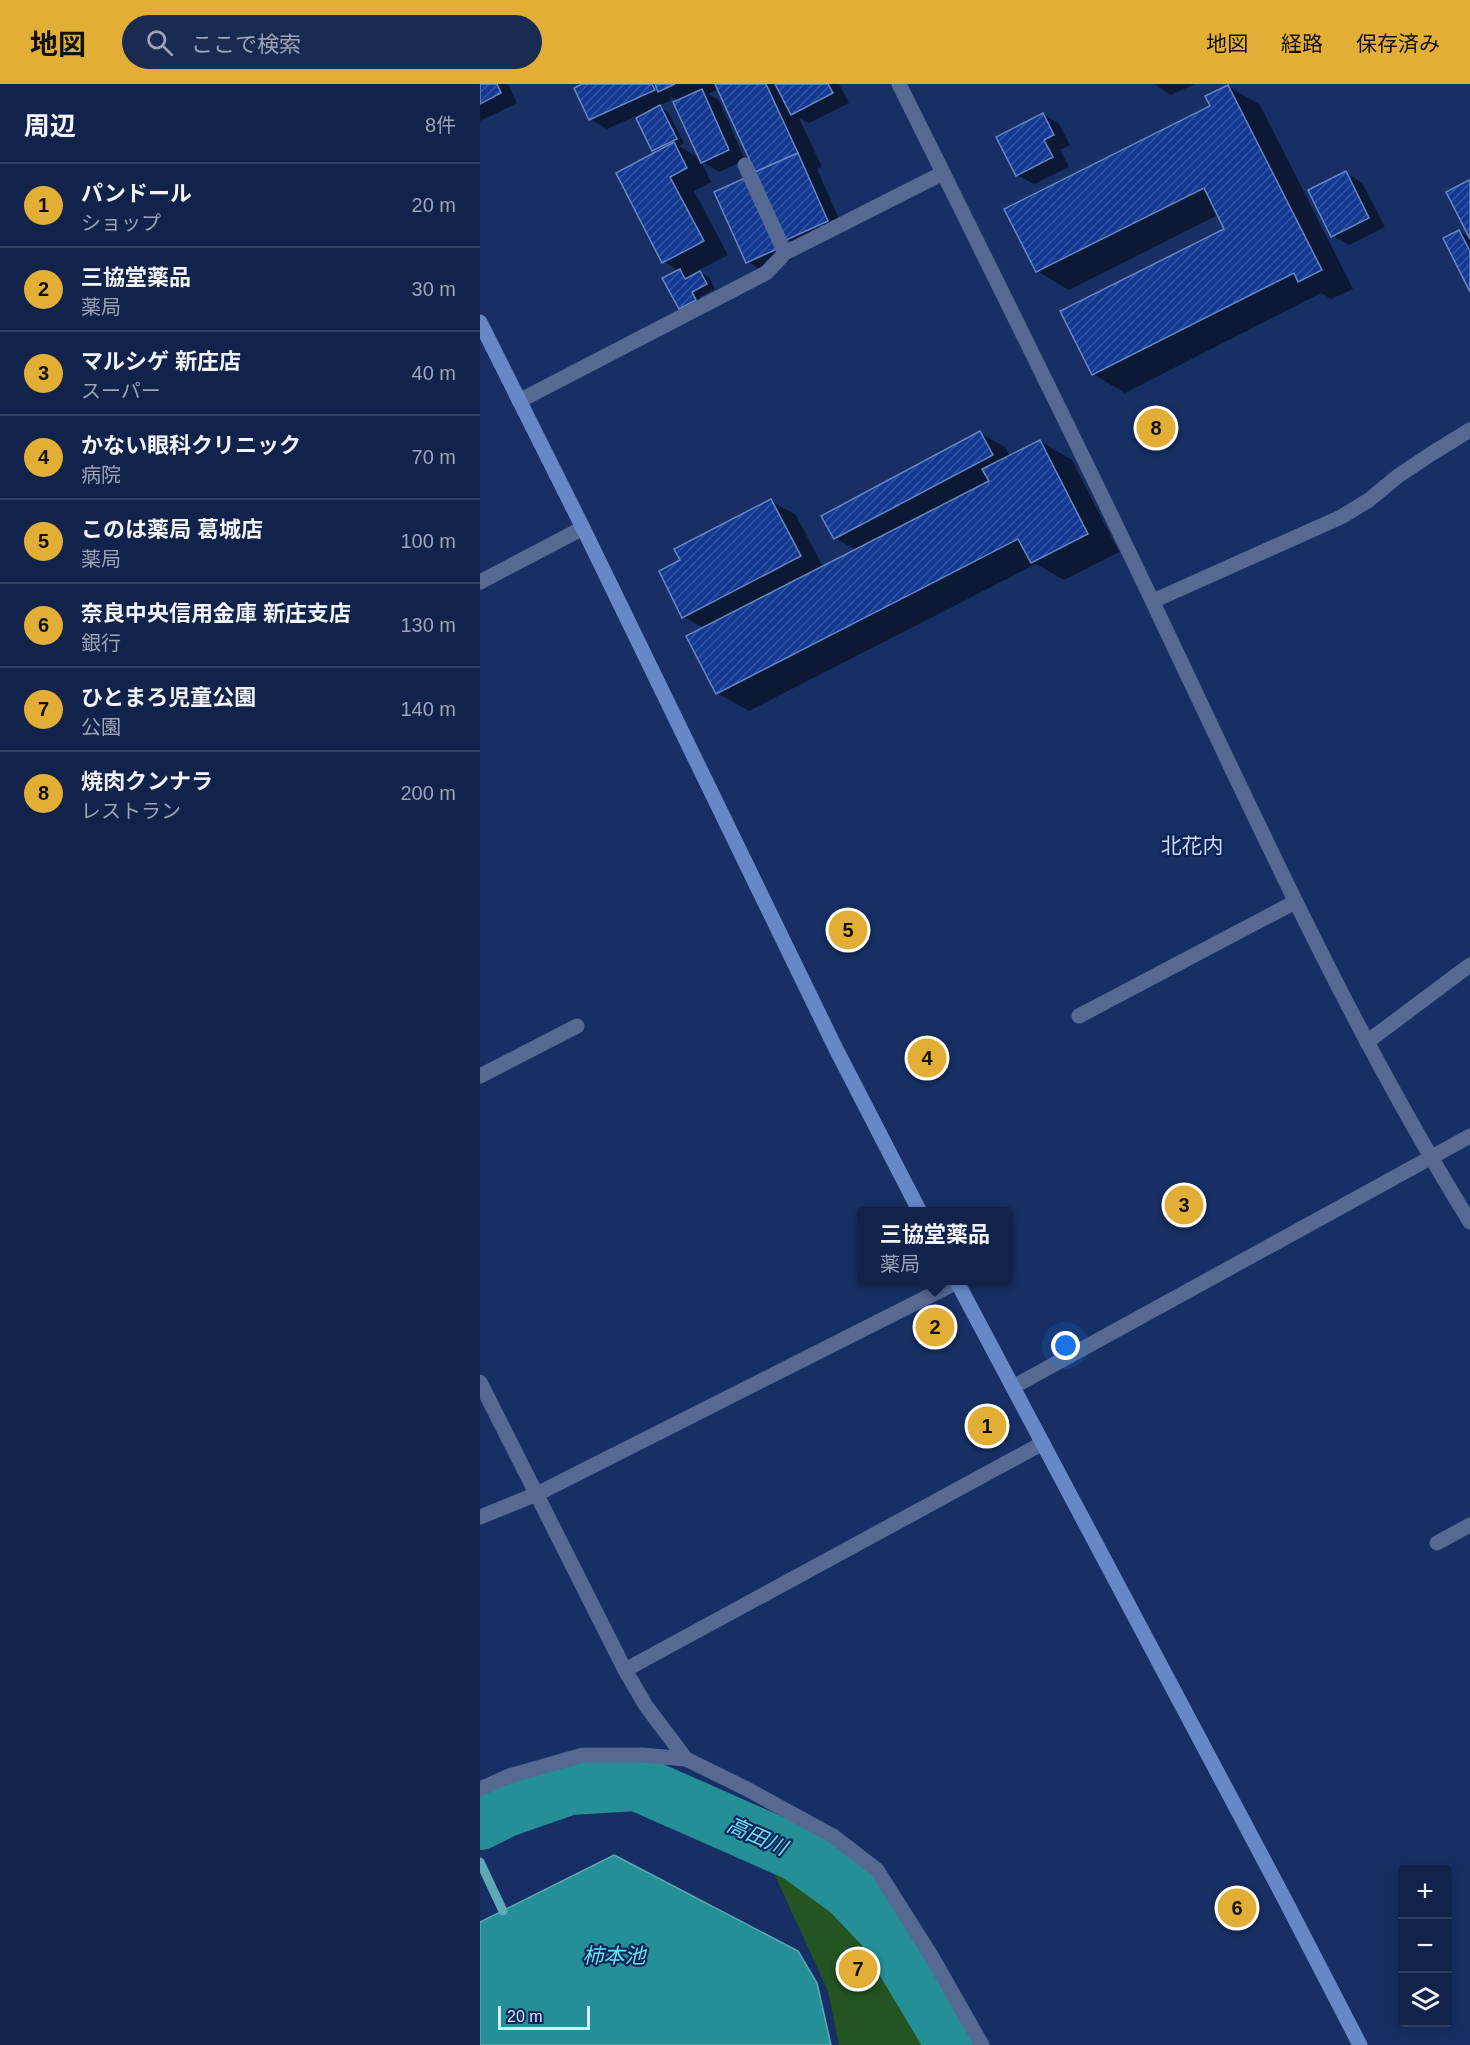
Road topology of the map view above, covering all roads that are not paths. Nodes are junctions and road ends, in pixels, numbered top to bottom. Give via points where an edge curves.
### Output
1 (899, 84) edge
2 (745, 165) dead end
3 (943, 173) junction
4 (785, 253) junction
5 (480, 322) edge
6 (519, 401) junction
7 (1470, 430) edge
8 (583, 528) junction
9 (480, 582) edge
10 (1153, 601) junction
11 (1295, 902) junction
12 (1470, 965) edge
13 (1079, 1016) dead end
14 (577, 1026) dead end
15 (1367, 1042) junction
16 (480, 1076) edge
17 (1470, 1136) edge
18 (1430, 1157) junction
19 (917, 1207) edge
20 (1470, 1222) edge
21 (948, 1285) edge
22 (958, 1285) edge
23 (480, 1382) edge
24 (1013, 1388) junction
25 (1043, 1443) junction
26 (537, 1494) junction
27 (480, 1517) edge
28 (1470, 1525) edge
29 (1437, 1543) dead end
30 (625, 1670) junction
31 (686, 1759) junction
32 (480, 1789) edge
33 (982, 2045) edge
34 (1360, 2045) edge

1 - 3 street
2 - 4 street
3 - 4 street
3 - 10 street
4 - 6 street via 766,273
5 - 6 street
6 - 8 street
7 - 10 street via 1341,517
8 - 9 street
8 - 19 street
10 - 11 street
11 - 13 street
11 - 15 street
12 - 15 street
14 - 16 street
15 - 18 street
17 - 18 street
18 - 20 street
18 - 24 street
21 - 26 street
22 - 24 street
23 - 26 street
24 - 25 street
25 - 30 street
25 - 34 street
26 - 27 street
26 - 30 street
28 - 29 street
30 - 31 street via 646,1706
31 - 32 street via 583,1755 509,1776
31 - 33 street via 833,1836 877,1870

